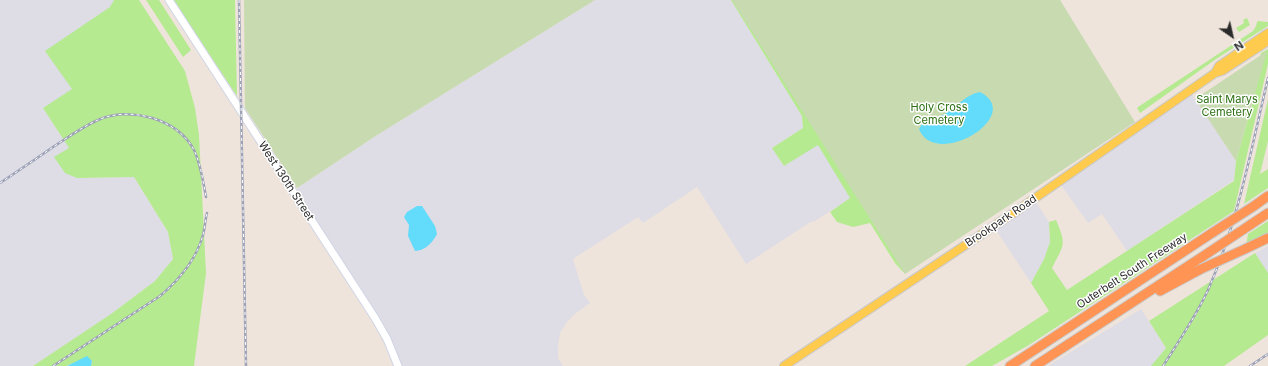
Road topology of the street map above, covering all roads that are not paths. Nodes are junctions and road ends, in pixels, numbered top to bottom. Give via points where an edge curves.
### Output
1 (169, 0) edge
2 (1268, 33) edge
3 (1268, 40) edge
4 (1214, 73) junction
5 (1268, 196) edge
6 (1268, 213) edge
7 (1268, 238) edge
8 (1091, 330) junction
9 (398, 366) edge
10 (784, 366) edge
11 (1010, 366) edge
12 (1035, 366) edge

1 - 9 main road, West 130th Street via 375,318
2 - 4 main road, Brookpark Road via 1219,66
3 - 4 main road, Brookpark Road via 1222,71
4 - 10 main road, Brookpark Road via 1015,212
5 - 11 highway, Outerbelt South Freeway, bridge
6 - 8 highway, bridge
7 - 8 highway, bridge via 1173,283
8 - 12 highway

